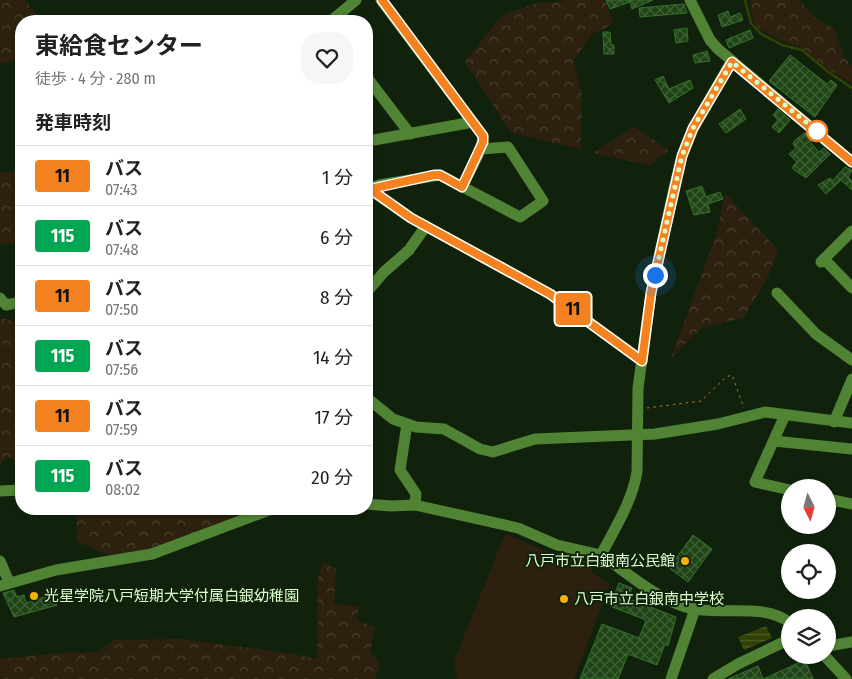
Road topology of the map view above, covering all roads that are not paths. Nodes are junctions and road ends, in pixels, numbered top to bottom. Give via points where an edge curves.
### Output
1 (356, 0) edge
2 (382, 0) edge
3 (690, 0) edge
4 (339, 15) edge
5 (732, 62) junction
6 (373, 85) edge
7 (473, 122) junction
8 (410, 134) junction
9 (374, 140) dead end
10 (481, 149) junction
11 (852, 162) edge
12 (373, 187) edge
13 (462, 187) junction
14 (373, 191) edge
15 (426, 226) junction
16 (852, 231) edge
17 (373, 285) edge
18 (852, 288) edge
19 (777, 293) dead end
20 (0, 298) edge
21 (15, 303) edge
22 (852, 360) edge
23 (642, 361) junction
24 (852, 379) edge
25 (373, 403) edge
26 (785, 415) junction
27 (834, 422) junction
28 (852, 423) edge
29 (407, 424) junction
30 (637, 434) junction
31 (774, 440) junction
32 (852, 449) edge
33 (781, 488) edge
34 (15, 490) edge
35 (0, 491) edge
36 (836, 501) edge
37 (415, 504) junction
38 (852, 504) edge
39 (373, 505) edge
40 (256, 515) edge
41 (600, 554) junction
42 (0, 561) edge
43 (4, 584) edge
44 (696, 609) junction
45 (781, 618) edge
46 (852, 642) edge
47 (781, 643) edge
48 (836, 645) edge
49 (832, 664) edge
50 (671, 679) edge
51 (714, 679) edge
52 (846, 679) edge

1 - 4 street
2 - 7 street
3 - 5 street via 710,40
5 - 11 street
5 - 23 street via 693,128 682,156 651,293
6 - 8 street
7 - 8 street
7 - 10 street via 483,136
8 - 9 street
10 - 13 street
10 - 13 street via 508,147 543,201 520,218
12 - 13 street via 434,175
14 - 15 street
15 - 17 street via 409,250
15 - 23 street via 550,294
16 - 18 street via 822,260
19 - 22 street via 816,334
20 - 21 street via 6,304
23 - 30 street
24 - 27 street
25 - 29 street via 393,419
26 - 27 street
26 - 30 street via 765,412 678,431
26 - 31 street
27 - 28 street
29 - 30 street via 444,429 480,449 493,452 535,439
29 - 37 street via 400,470 416,494
30 - 41 street via 635,485
31 - 32 street
31 - 33 street via 755,482
34 - 35 street
36 - 38 street
37 - 39 street
37 - 41 street via 518,528 557,545
40 - 43 street via 152,554 56,570
41 - 44 street via 657,594 678,605
42 - 43 street
44 - 45 street via 751,611
44 - 50 street
46 - 48 street
47 - 51 street
49 - 52 street

